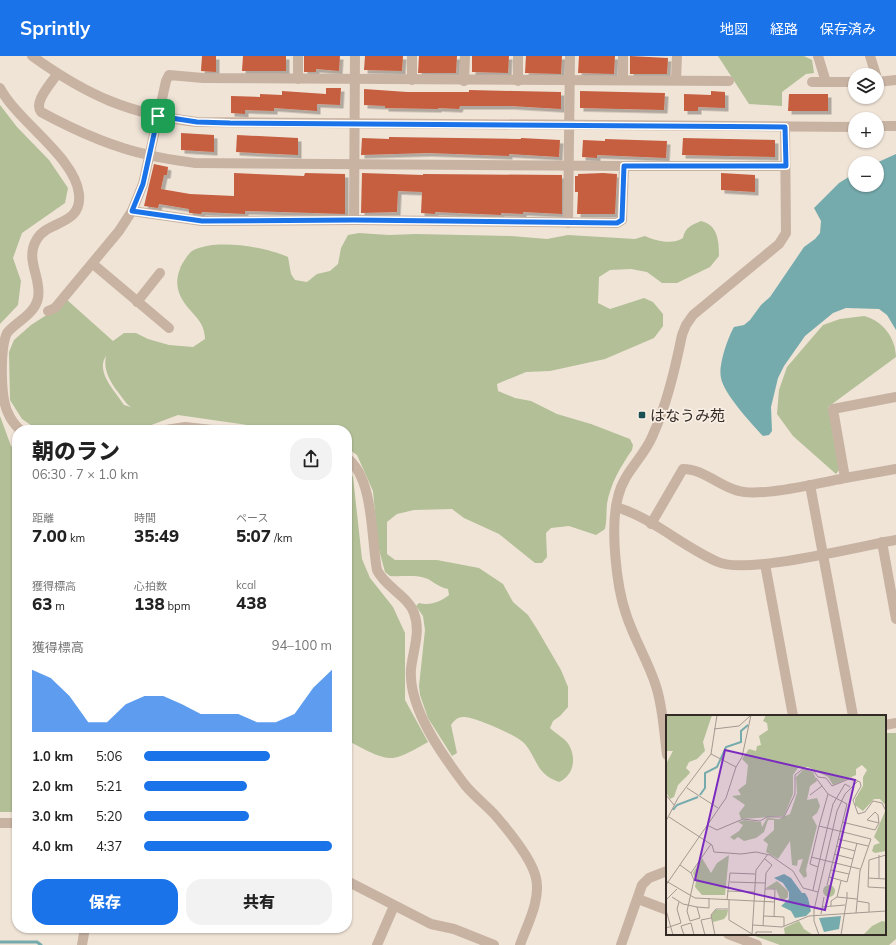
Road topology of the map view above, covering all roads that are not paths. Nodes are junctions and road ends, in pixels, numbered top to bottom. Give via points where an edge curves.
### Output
1 (32, 56) edge
2 (298, 56) edge
3 (355, 56) edge
4 (412, 56) edge
5 (464, 56) edge
6 (518, 56) edge
7 (570, 56) edge
8 (623, 56) edge
9 (677, 56) edge
10 (818, 56) edge
11 (870, 56) edge
12 (874, 68) edge
13 (57, 74) junction
14 (298, 79) junction
15 (355, 80) junction
16 (412, 80) junction
17 (623, 80) junction
18 (676, 80) junction
19 (896, 80) edge
20 (464, 81) junction
21 (518, 81) junction
22 (570, 81) junction
23 (729, 81) dead end
24 (884, 81) edge
25 (812, 82) dead end
26 (826, 82) junction
27 (848, 82) edge
28 (0, 88) edge
29 (158, 116) junction
30 (355, 123) junction
31 (570, 125) junction
32 (848, 126) edge
33 (884, 126) edge
34 (896, 126) edge
35 (785, 127) junction
36 (149, 156) junction
37 (354, 165) junction
38 (570, 166) junction
39 (624, 166) junction
40 (786, 166) junction
41 (132, 211) junction
42 (354, 220) junction
43 (568, 223) junction
44 (93, 264) junction
45 (160, 273) dead end
46 (137, 302) junction
47 (48, 310) dead end
48 (169, 328) dead end
49 (896, 398) edge
50 (16, 425) edge
51 (352, 464) edge
52 (896, 469) edge
53 (845, 478) junction
54 (810, 485) junction
55 (616, 507) junction
56 (651, 524) junction
57 (896, 540) edge
58 (882, 542) junction
59 (823, 553) junction
60 (765, 564) junction
61 (896, 619) edge
62 (793, 715) edge
63 (853, 715) edge
64 (896, 723) edge
65 (886, 725) edge
66 (666, 747) edge
67 (0, 823) edge
68 (12, 823) edge
69 (666, 871) edge
70 (352, 884) edge
71 (638, 899) junction
72 (394, 906) junction
73 (666, 910) edge
74 (84, 933) edge
75 (731, 935) edge
76 (82, 945) edge
77 (377, 945) edge
78 (494, 945) edge
79 (520, 945) edge
80 (621, 945) edge
81 (757, 945) edge

1 - 13 street
2 - 14 street
3 - 15 street
4 - 16 street
5 - 20 street
6 - 21 street
7 - 22 street
8 - 17 street
9 - 18 street
10 - 26 street
11 - 12 street
13 - 29 street via 109,102
13 - 36 street via 39,102 41,112 70,128
14 - 15 street
14 - 29 street via 169,75
15 - 16 street
15 - 30 street
16 - 20 street
17 - 18 street
17 - 22 street
18 - 23 street
19 - 24 street
20 - 21 street
21 - 22 street
22 - 31 street
25 - 26 street
26 - 27 street
28 - 50 street via 20,116 64,162 75,179 79,196 78,205 69,218 43,232 37,239 31,256 38,281 38,300 33,309 5,335 3,341 1,389 7,412
29 - 30 street via 197,122
29 - 36 street
30 - 31 street
30 - 37 street
31 - 35 street
31 - 38 street
32 - 35 street
33 - 34 street
35 - 40 street
36 - 37 street via 195,163
36 - 41 street via 143,184
37 - 38 street
37 - 42 street
38 - 39 street
38 - 43 street
39 - 40 street
39 - 43 street via 622,220 617,223
40 - 55 street via 786,233 779,244 693,315 686,325 663,410 652,438 628,473
41 - 42 street via 202,221
41 - 44 street
42 - 43 street
44 - 46 street
44 - 47 street via 55,308
45 - 46 street
46 - 48 street
49 - 53 street via 833,409
51 - 79 street via 364,483 379,574 414,611 418,630 411,670 412,685 425,723 466,786 495,816 532,866 537,893
52 - 53 street
53 - 54 street
54 - 56 street via 755,493 741,492 728,488 693,469 683,469
54 - 59 street
55 - 56 street
55 - 66 street via 614,521 619,589 626,614 656,687
56 - 60 street via 720,563
57 - 58 street
58 - 59 street
58 - 61 street
59 - 60 street
59 - 63 street
60 - 62 street
64 - 65 street
67 - 68 street
69 - 71 street via 649,878 642,885
70 - 72 street
71 - 73 street
71 - 80 street
72 - 77 street
72 - 78 street via 431,924
74 - 76 street
75 - 81 street

